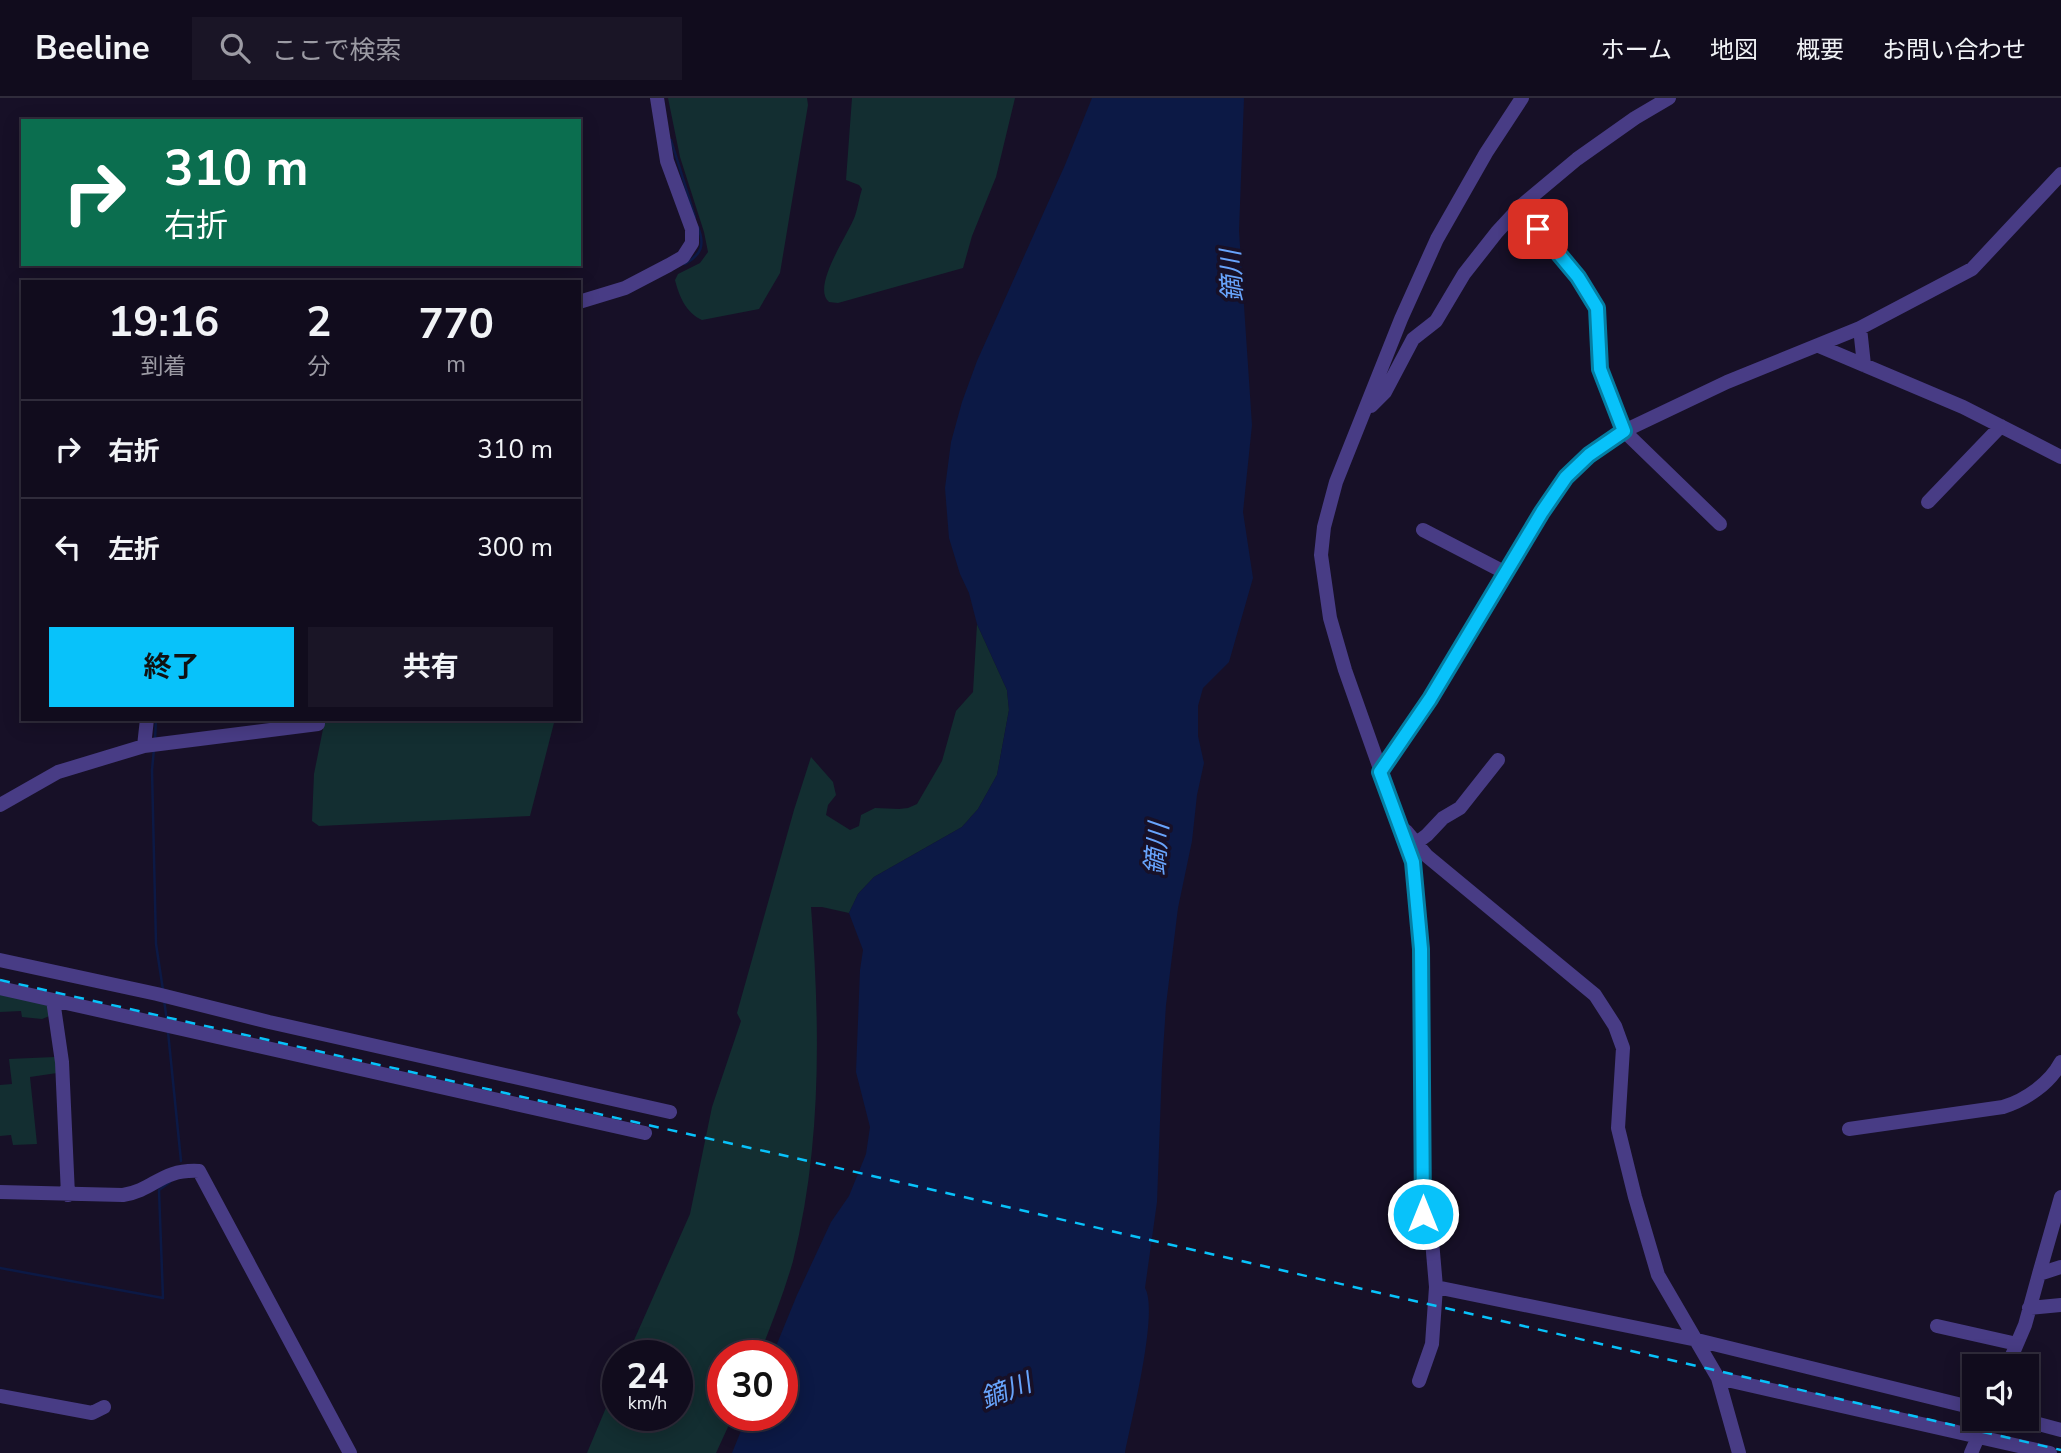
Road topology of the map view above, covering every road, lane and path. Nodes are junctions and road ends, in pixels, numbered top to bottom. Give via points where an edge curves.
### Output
1 (657, 98) edge
2 (1522, 98) edge
3 (1669, 98) edge
4 (2061, 174) edge
5 (1522, 205) junction
6 (581, 301) edge
7 (1860, 328) junction
8 (1818, 346) junction
9 (1864, 365) junction
10 (1365, 412) junction
11 (2001, 426) junction
12 (1624, 431) junction
13 (2061, 457) edge
14 (1928, 502) dead end
15 (1720, 524) dead end
16 (1423, 530) dead end
17 (1506, 573) junction
18 (147, 721) edge
19 (318, 724) dead end
20 (144, 746) junction
21 (1498, 760) dead end
22 (1380, 772) junction
23 (0, 805) edge
24 (1412, 846) junction
25 (0, 960) edge
26 (0, 988) edge
27 (53, 1000) junction
28 (2061, 1062) edge
29 (670, 1112) dead end
30 (1849, 1129) dead end
31 (645, 1133) dead end
32 (0, 1192) edge
33 (68, 1195) junction
34 (2061, 1197) edge
35 (2061, 1267) edge
36 (2039, 1274) junction
37 (1436, 1287) junction
38 (2061, 1305) edge
39 (2029, 1308) junction
40 (1937, 1326) dead end
41 (1697, 1340) junction
42 (2017, 1344) junction
43 (2013, 1354) edge
44 (1718, 1378) junction
45 (1419, 1381) dead end
46 (0, 1396) edge
47 (1962, 1405) edge
48 (104, 1407) dead end
49 (2039, 1424) edge
50 (2061, 1430) edge
51 (1980, 1431) edge
52 (1978, 1436) junction
53 (350, 1453) edge
54 (1739, 1453) edge
55 (1970, 1453) edge
56 (2050, 1453) edge

1 - 6 street via 667,161 692,229 692,243 683,257 669,265 625,288
2 - 10 street via 1437,239
3 - 5 street via 1577,159
4 - 7 street via 1972,269
5 - 10 street via 1464,274 1436,321 1413,339 1385,392
5 - 12 street via 1597,308 1600,369
7 - 8 street
7 - 9 street
8 - 9 street
8 - 12 street via 1727,382
9 - 11 street
10 - 22 street via 1336,482 1321,555 1330,618
11 - 13 street
11 - 14 street
12 - 15 street
12 - 17 street via 1566,477
16 - 17 street
17 - 22 street
18 - 20 street
19 - 20 street
20 - 23 street via 58,772
21 - 24 street via 1460,808
22 - 24 street
24 - 37 street via 1421,949 1423,1214 1431,1229
24 - 41 street via 1603,1004 1623,1048 1618,1128 1635,1197 1658,1275
25 - 29 street
26 - 27 street
27 - 31 street
27 - 33 street via 63,1072
28 - 30 street via 2055,1074 2011,1105
32 - 33 street
33 - 53 street via 131,1194 171,1172 199,1171
34 - 36 street
35 - 36 street
36 - 39 street
37 - 41 street
37 - 45 street via 1432,1344
38 - 39 street
39 - 42 street
40 - 42 street
41 - 44 street
41 - 47 street
42 - 43 street
44 - 52 street
44 - 54 street
46 - 48 street via 92,1413
49 - 50 street
51 - 52 street
52 - 55 street
52 - 56 street

